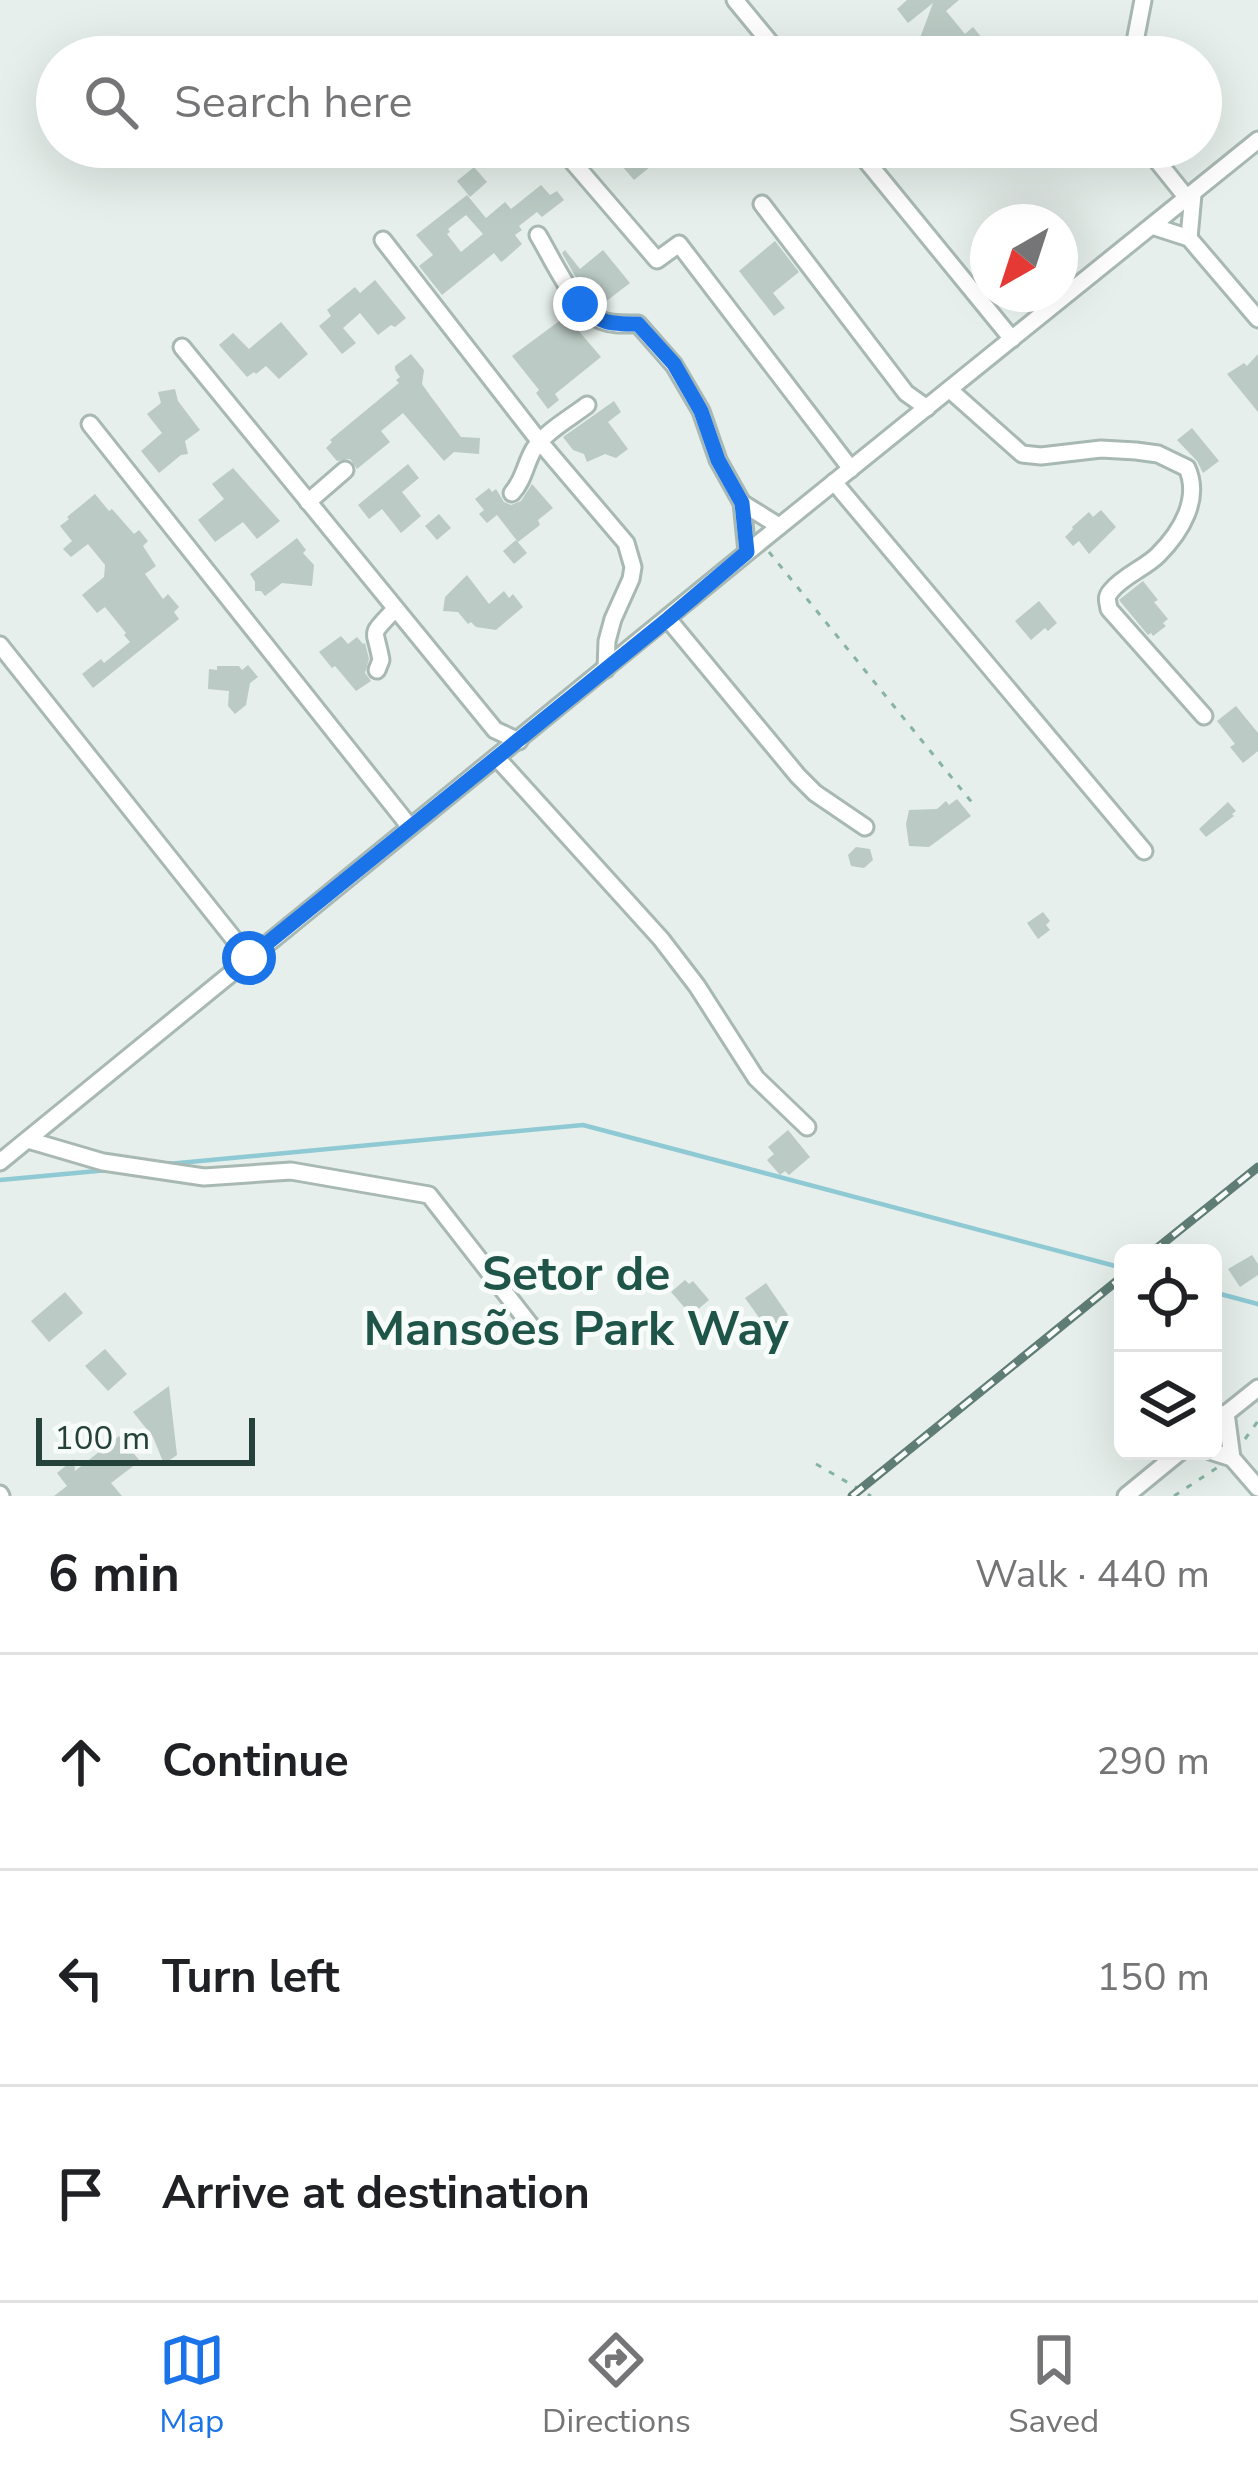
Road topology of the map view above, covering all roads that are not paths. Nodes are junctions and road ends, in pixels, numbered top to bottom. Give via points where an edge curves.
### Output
1 (735, 0) edge
2 (1143, 0) edge
3 (765, 36) edge
4 (1136, 36) edge
5 (1258, 140) edge
6 (578, 168) edge
7 (872, 168) edge
8 (1165, 168) edge
9 (1190, 196) junction
10 (762, 204) dead end
11 (1152, 226) junction
12 (538, 235) dead end
13 (1190, 238) junction
14 (383, 240) dead end
15 (1258, 319) edge
16 (1012, 339) junction
17 (182, 347) dead end
18 (950, 390) junction
19 (906, 393) junction
20 (587, 406) dead end
21 (927, 408) junction
22 (909, 423) junction
23 (90, 424) dead end
24 (539, 442) junction
25 (851, 469) junction
26 (344, 470) dead end
27 (834, 482) junction
28 (512, 493) dead end
29 (308, 502) junction
30 (742, 503) junction
31 (779, 526) junction
32 (753, 547) junction
33 (395, 609) junction
34 (668, 619) junction
35 (0, 645) edge
36 (606, 669) junction
37 (377, 670) dead end
38 (1204, 716) dead end
39 (495, 730) junction
40 (519, 741) junction
41 (496, 759) junction
42 (410, 827) junction
43 (865, 827) dead end
44 (1144, 851) dead end
45 (249, 958) junction
46 (807, 1127) dead end
47 (28, 1139) junction
48 (0, 1162) edge
49 (535, 1331) dead end
50 (1258, 1388) edge
51 (1222, 1417) edge
52 (1222, 1428) edge
53 (1222, 1454) edge
54 (1232, 1457) junction
55 (1170, 1460) edge
56 (1258, 1488) edge
57 (1126, 1496) edge

1 - 3 street
2 - 4 street
5 - 9 street
6 - 25 street via 657,260 679,244
7 - 16 street
8 - 9 street
9 - 11 street
9 - 13 street
10 - 19 street
11 - 13 street
11 - 16 street
12 - 30 street via 594,318 638,324 674,364
13 - 15 street
14 - 24 street
16 - 18 street
17 - 29 street
18 - 21 street
18 - 38 street via 1022,454 1136,451 1187,468 1192,498 1180,527 1107,601
19 - 21 street
19 - 22 street
20 - 24 street
21 - 22 street
22 - 25 street
23 - 42 street
24 - 28 street
24 - 36 street via 631,553
25 - 27 street
26 - 29 street
27 - 31 street
27 - 44 street
29 - 33 street
30 - 31 street
30 - 32 street
31 - 32 street
32 - 34 street
33 - 37 street via 374,632
33 - 39 street
34 - 36 street
34 - 43 street via 798,776
35 - 45 street
36 - 40 street
39 - 40 street
39 - 41 street
40 - 41 street
41 - 42 street
41 - 46 street via 661,939 756,1078
42 - 45 street
45 - 47 street
47 - 48 street
47 - 49 street via 103,1162 205,1177 291,1171 429,1195
50 - 51 street
52 - 54 street
53 - 54 street
54 - 56 street
55 - 57 street

